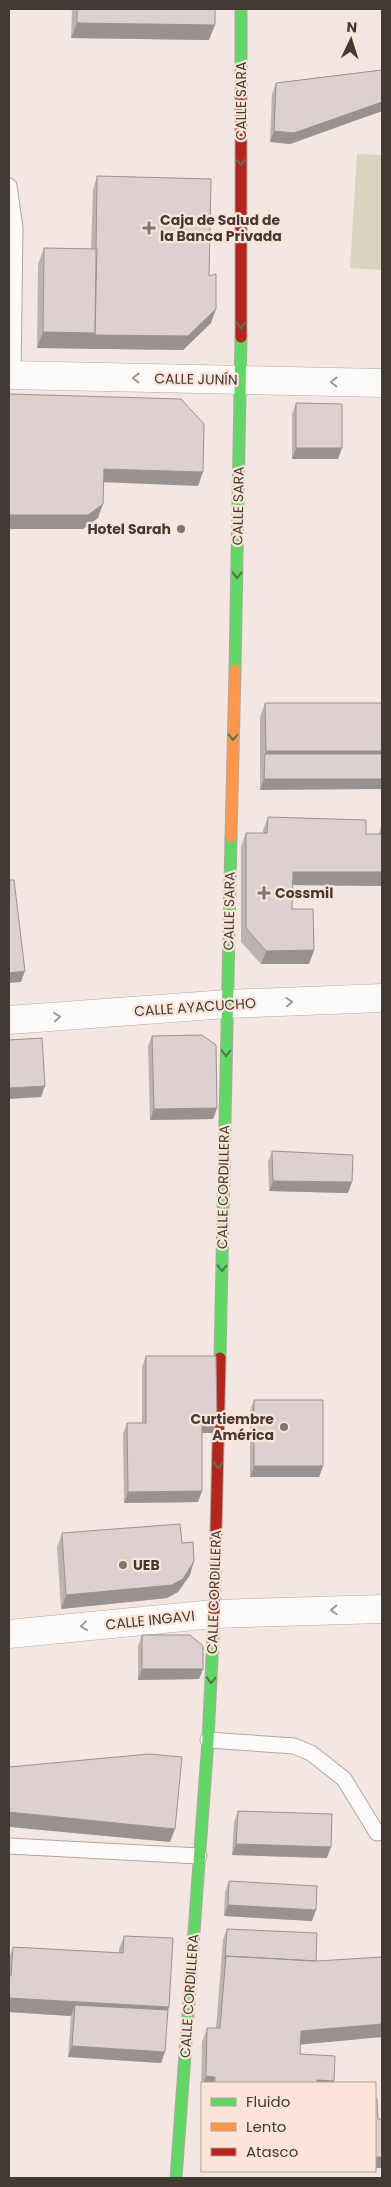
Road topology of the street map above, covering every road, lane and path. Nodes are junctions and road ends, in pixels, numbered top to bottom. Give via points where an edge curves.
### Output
1 (241, 9) edge
2 (9, 186) edge
3 (11, 375) edge
4 (241, 380) junction
5 (382, 383) edge
6 (382, 998) edge
7 (227, 1004) junction
8 (9, 1020) edge
9 (382, 1609) edge
10 (214, 1614) junction
11 (9, 1634) edge
12 (208, 1740) junction
13 (376, 1834) dead end
14 (9, 1846) edge
15 (199, 1856) junction
16 (176, 2178) edge

1 -> 4 street, CALLE SARA
2 - 3 lane via 15,228
4 -> 3 street, CALLE JUNÍN
5 -> 4 street, CALLE JUNÍN
4 -> 7 street, CALLE SARA
7 -> 6 street, CALLE AYACUCHO
8 -> 7 street, CALLE AYACUCHO
7 -> 10 street, CALLE CORDILLERA
9 -> 10 street, CALLE INGAVI
10 -> 11 street, CALLE INGAVI
10 -> 12 street, CALLE CORDILLERA
12 - 13 lane via 294,1746 311,1753 344,1778
12 - 15 street, CALLE CORDILLERA
14 - 15 lane
15 - 16 street, CALLE CORDILLERA

